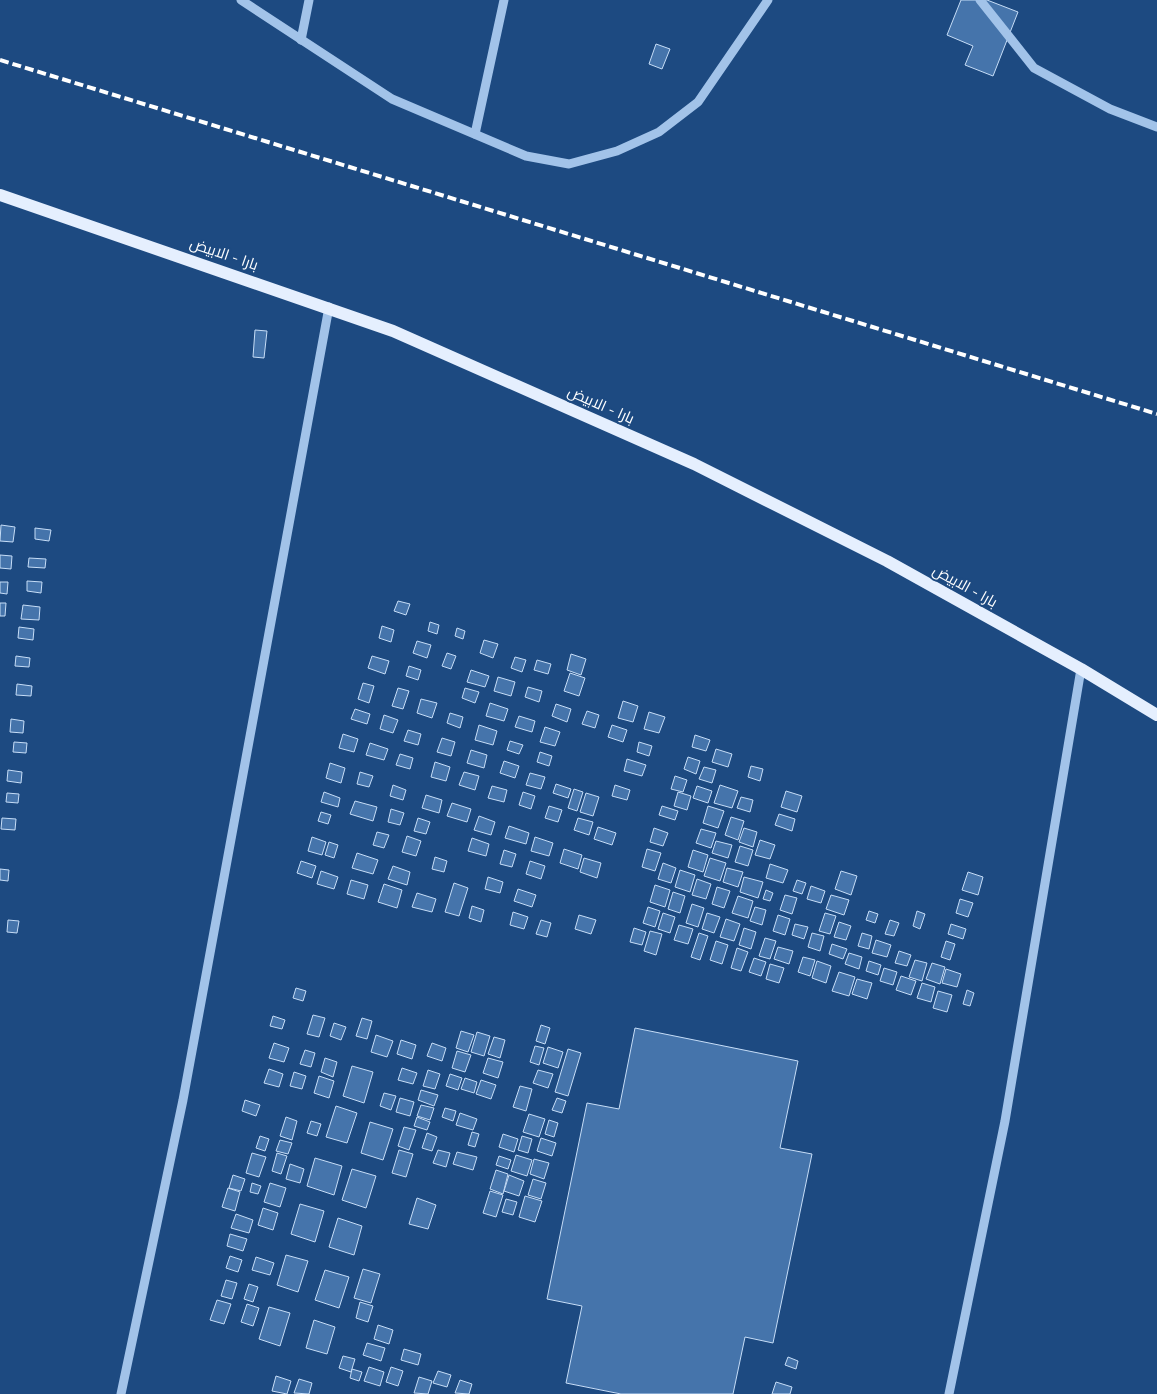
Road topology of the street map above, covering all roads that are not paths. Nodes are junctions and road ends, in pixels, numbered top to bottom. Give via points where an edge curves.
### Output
1 (241, 0) edge
2 (309, 0) edge
3 (504, 0) edge
4 (768, 0) edge
5 (980, 0) edge
6 (301, 40) junction
7 (1157, 127) edge
8 (475, 134) junction
9 (0, 195) edge
10 (329, 308) junction
11 (1081, 669) junction
12 (1157, 716) edge
13 (121, 1394) edge
14 (949, 1394) edge

1 - 6 street
2 - 6 street
3 - 8 street
4 - 8 street via 698,102 659,132 617,151 569,164 526,156
5 - 7 street via 1034,68 1110,109
6 - 8 street via 392,99
9 - 10 main road, بارا - الابيض
10 - 11 main road, بارا - الابيض via 393,331 694,464 887,561
10 - 13 street via 183,1100
11 - 12 main road, بارا - الابيض
11 - 14 street via 1005,1122

